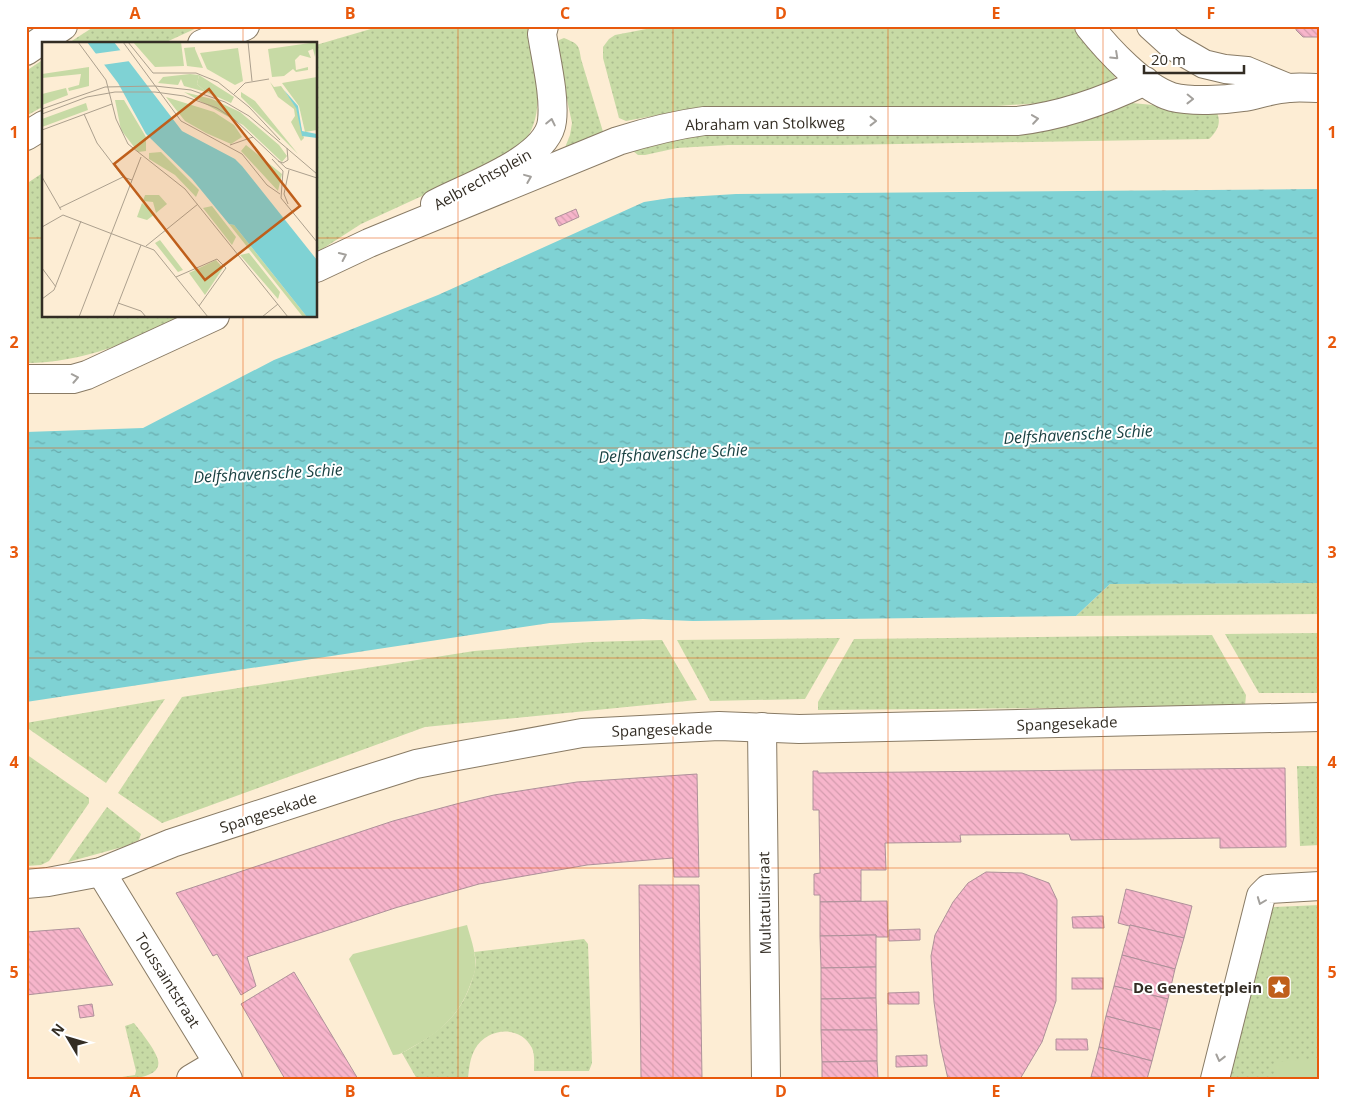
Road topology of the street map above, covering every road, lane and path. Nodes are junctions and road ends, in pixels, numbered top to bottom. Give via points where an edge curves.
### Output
1 (63, 26) edge
2 (245, 26) edge
3 (544, 26) edge
4 (1089, 26) edge
5 (1151, 26) edge
6 (207, 42) edge
7 (26, 51) edge
8 (1145, 81) junction
9 (1288, 88) junction
10 (1320, 88) edge
11 (42, 126) edge
12 (26, 136) edge
13 (369, 243) junction
14 (318, 267) edge
15 (211, 318) edge
16 (26, 379) edge
17 (1320, 717) edge
18 (762, 727) junction
19 (101, 872) junction
20 (26, 884) edge
21 (1320, 886) edge
22 (223, 1071) edge
23 (191, 1079) edge
24 (766, 1079) edge
25 (1215, 1079) edge

1 - 7 street
2 - 6 street
13 -> 3 street, Aelbrechtsplein via 437,203 529,156 540,146 552,123 542,34
4 -> 8 street
5 - 9 street via 1173,46 1204,64 1246,71
8 -> 9 street via 1161,92 1184,99 1226,99
13 -> 8 street, Abraham van Stolkweg via 618,141 679,124 723,121 1017,121 1103,101
9 - 10 street
11 - 12 street
14 -> 13 street, Abraham van Stolkweg
16 -> 15 street via 73,379 86,375
17 - 18 street, Spangesekade
18 - 19 street, Spangesekade via 582,733 416,764 172,844
18 - 24 street, Multatulistraat
19 - 20 street, Spangesekade
19 - 22 street, Toussaintstraat
21 -> 25 street via 1268,889 1261,896
22 - 23 street, Toussaintstraat

